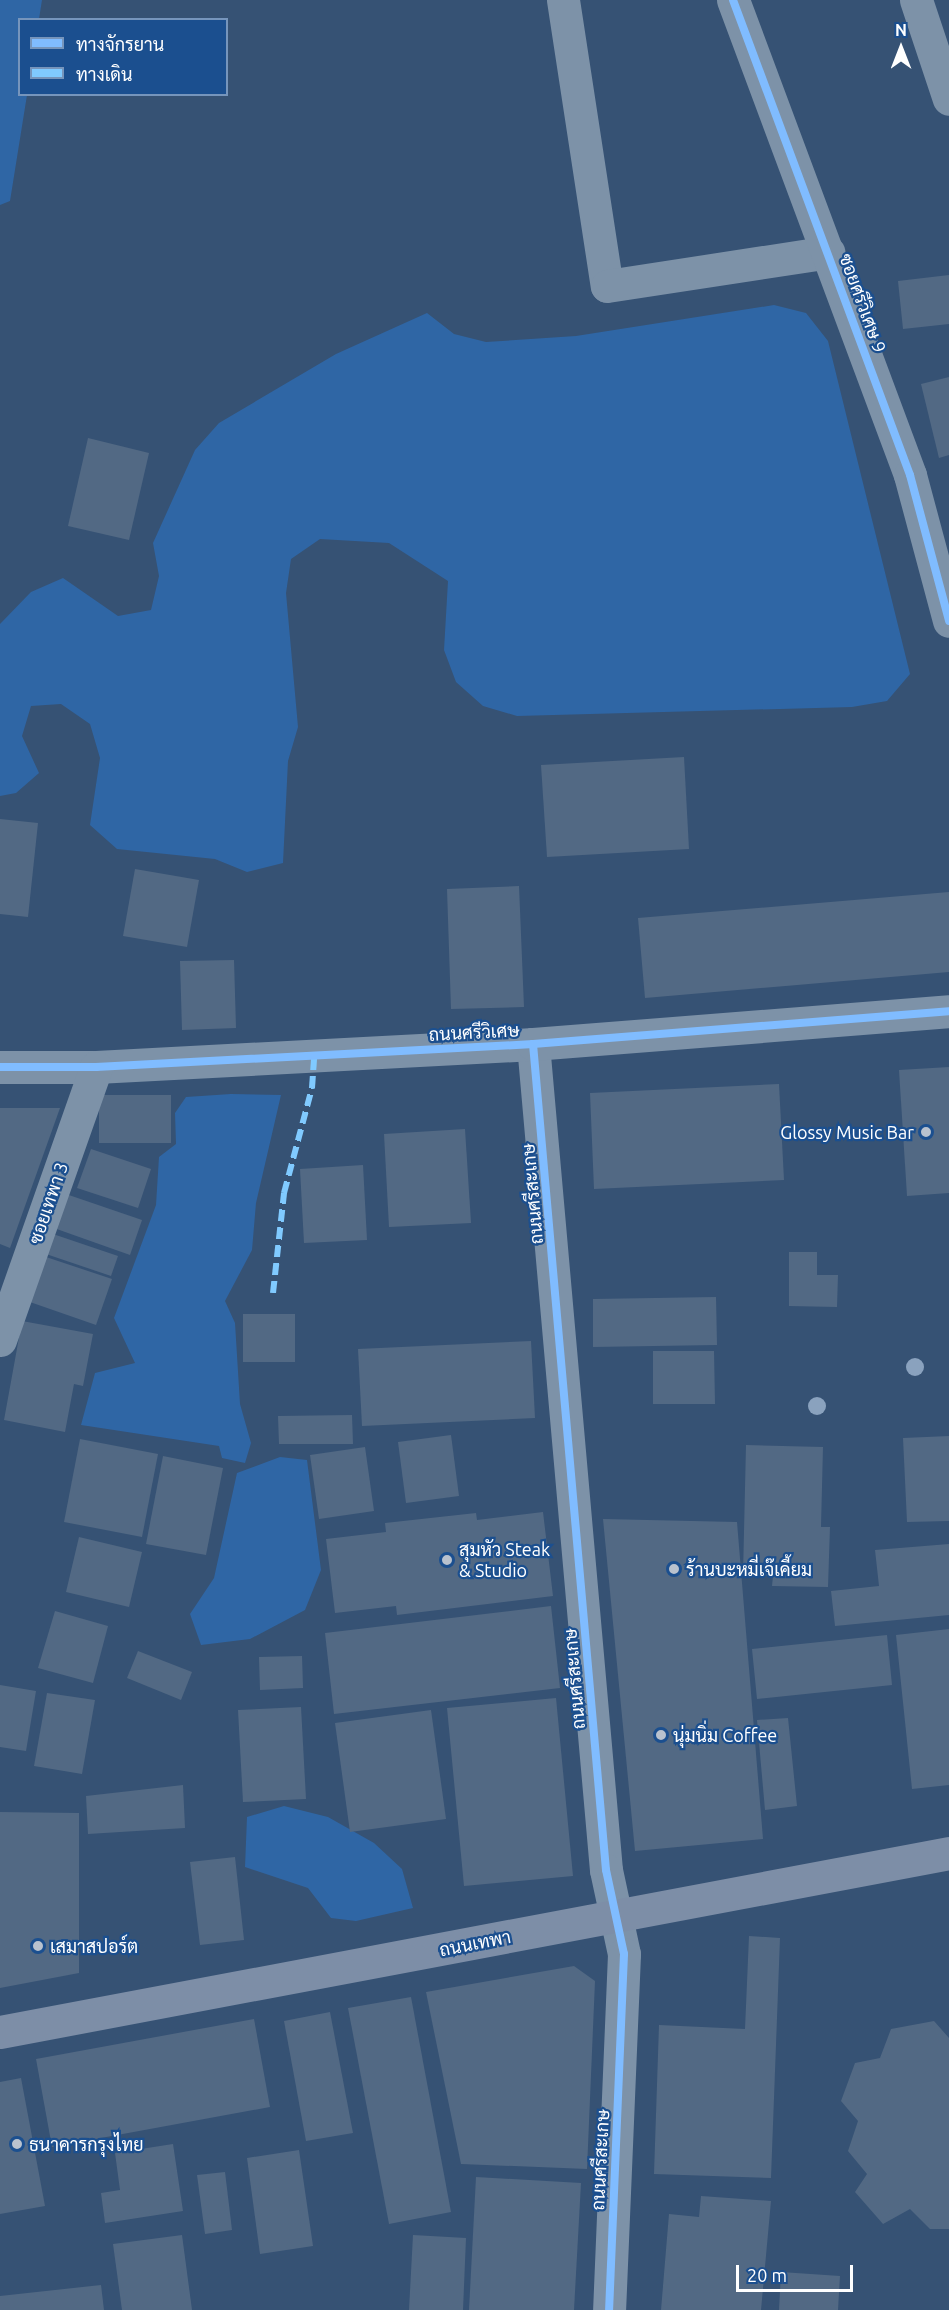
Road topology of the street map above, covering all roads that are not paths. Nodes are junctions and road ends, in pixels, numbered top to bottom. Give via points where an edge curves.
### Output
1 (563, 0) edge
2 (733, 0) edge
3 (916, 0) edge
4 (949, 99) edge
5 (828, 252) junction
6 (949, 621) edge
7 (949, 1011) edge
8 (533, 1044) junction
9 (0, 1067) edge
10 (96, 1067) junction
11 (0, 1340) edge
12 (949, 1853) edge
13 (617, 1917) junction
14 (0, 2032) edge
15 (609, 2310) edge

1 - 5 street via 607,286
2 - 5 street, ซอยศรีวิเศษ 9
3 - 4 street
5 - 6 street, ซอยศรีวิเศษ 9 via 910,475
7 - 8 street, ถนนศรีวิเศษ
8 - 10 street, ถนนศรีวิเศษ
8 - 13 street, ถนนศรีสะเกษ via 606,1870
9 - 10 street, ถนนศรีวิเศษ
10 - 11 street, ซอยเทพา 3
12 - 13 main road, ถนนเทพา
13 - 14 main road, ถนนเทพา
13 - 15 street, ถนนศรีสะเกษ via 624,1954

